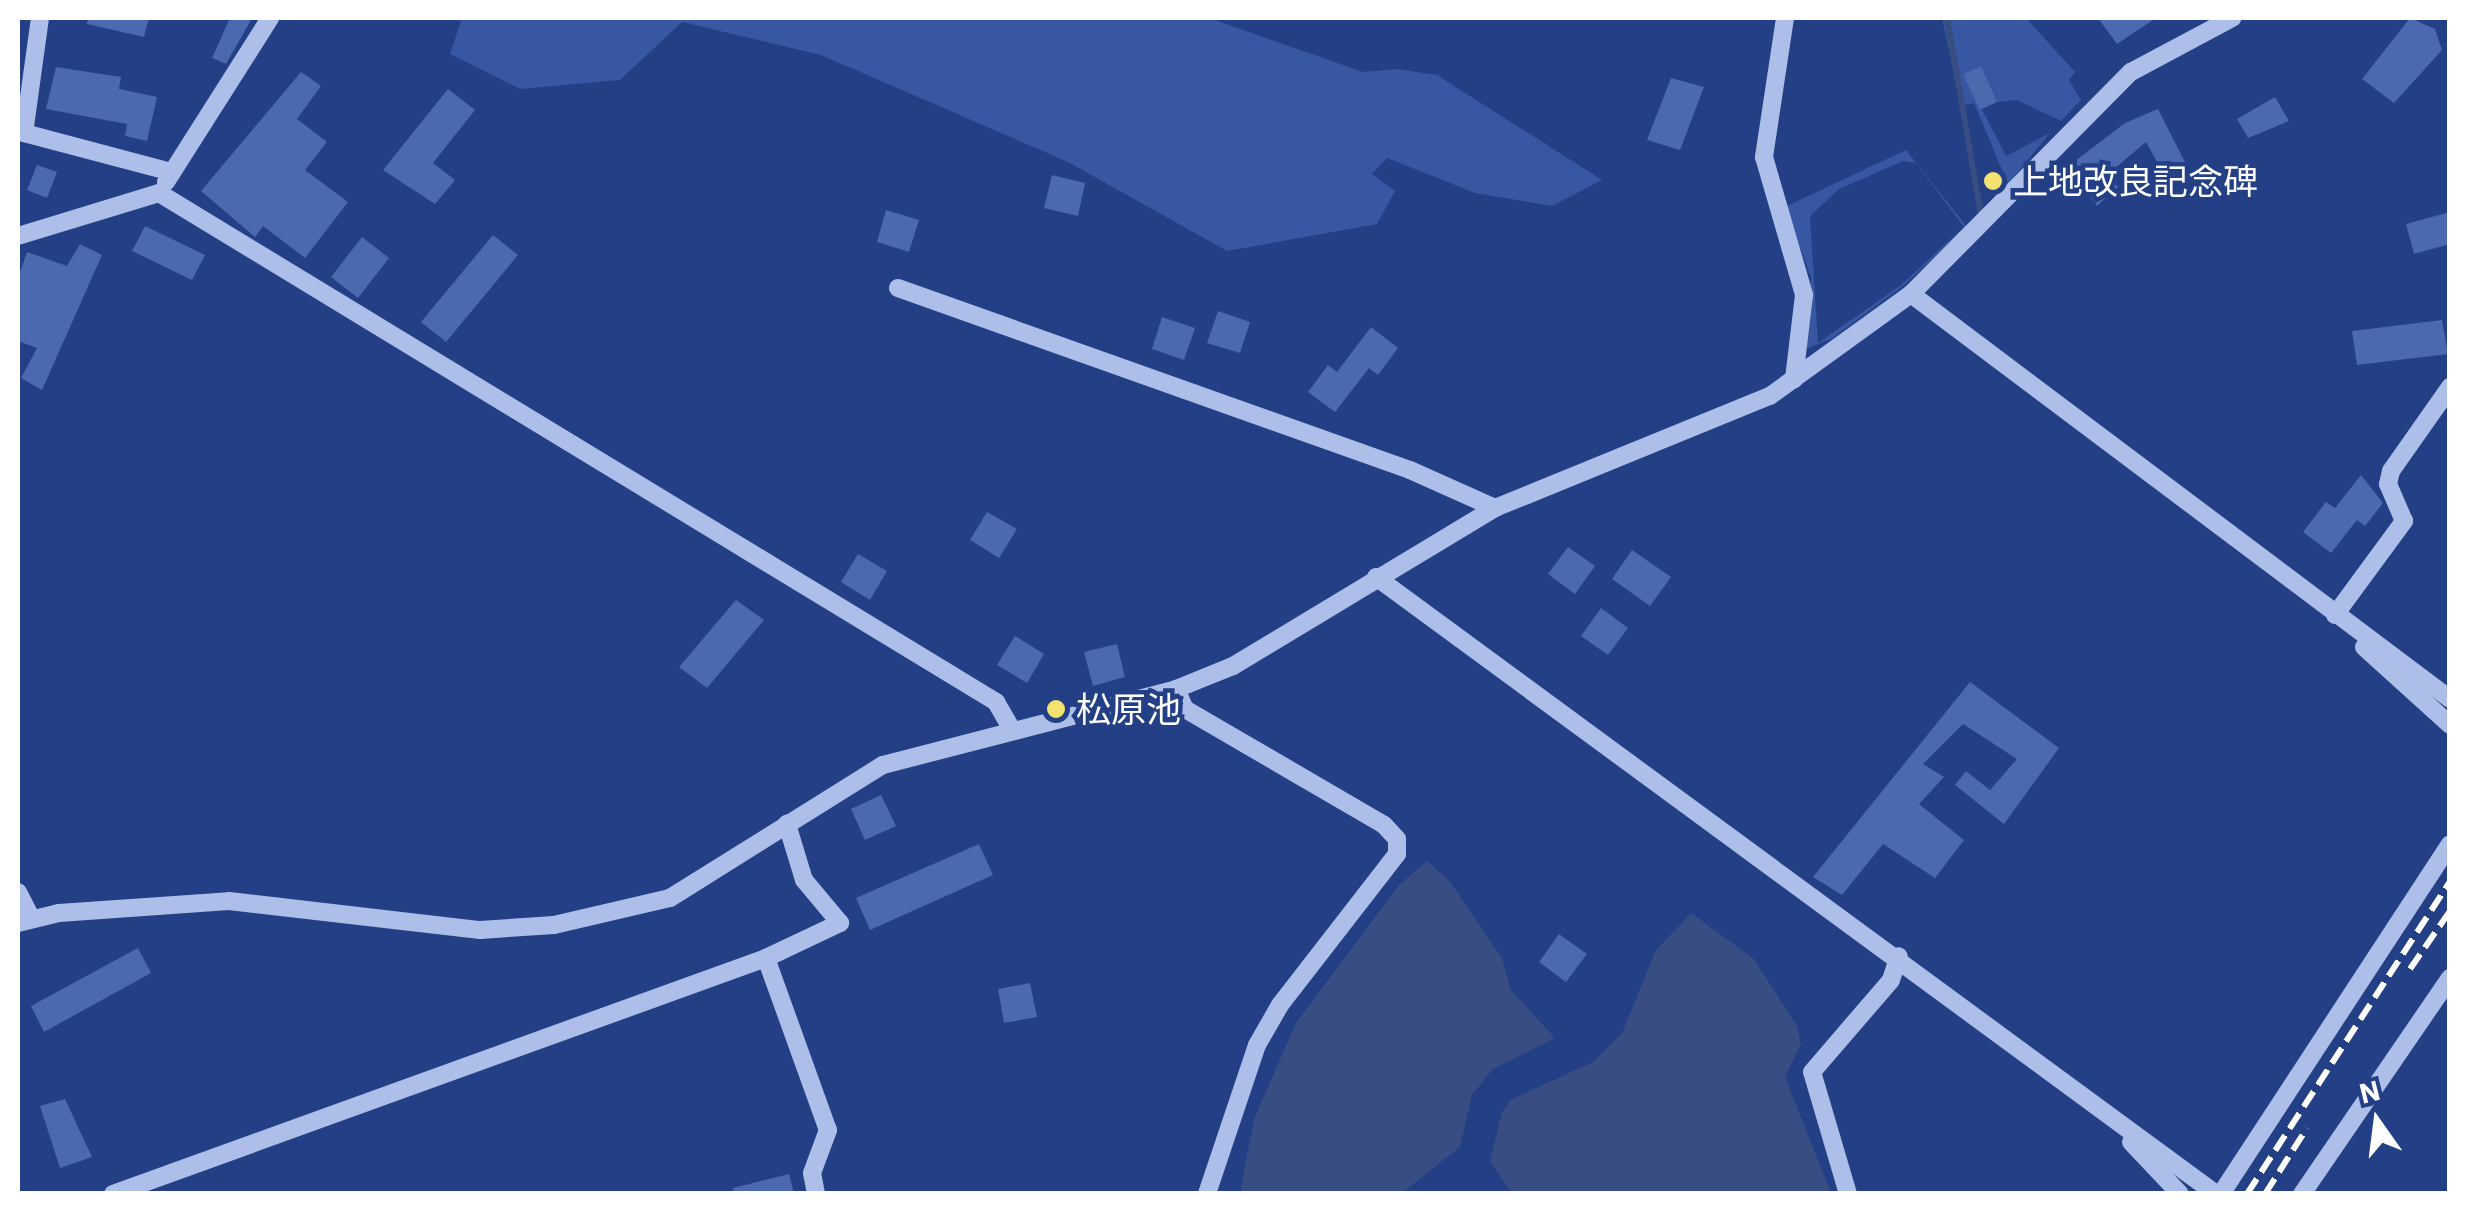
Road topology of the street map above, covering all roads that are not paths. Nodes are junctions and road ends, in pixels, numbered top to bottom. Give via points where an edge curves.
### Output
1 (40, 18) edge
2 (270, 18) edge
3 (1785, 18) edge
4 (2232, 18) edge
5 (172, 172) junction
6 (159, 193) junction
7 (18, 236) edge
8 (898, 288) dead end
9 (1911, 294) junction
10 (1794, 380) junction
11 (2450, 387) edge
12 (1495, 508) junction
13 (1376, 577) junction
14 (2335, 615) junction
15 (2368, 642) junction
16 (1176, 690) junction
17 (2450, 699) edge
18 (2450, 725) edge
19 (1012, 730) junction
20 (787, 824) junction
21 (2450, 844) edge
22 (18, 892) edge
23 (24, 920) edge
24 (1899, 956) junction
25 (766, 958) junction
26 (2450, 978) edge
27 (2099, 1109) junction
28 (2215, 1192) edge
29 (113, 1194) edge
30 (816, 1194) edge
31 (1207, 1194) edge
32 (1848, 1194) edge
33 (2180, 1194) edge
34 (2302, 1194) edge

1 - 5 street via 24,133
2 - 5 street
3 - 10 street via 1764,157 1804,295
4 - 9 street via 2131,72
5 - 6 street
6 - 7 street
6 - 19 street via 996,702
8 - 12 street via 1410,470
9 - 10 street
9 - 14 street
10 - 12 street via 1770,396
11 - 14 street via 2390,471 2388,484 2404,521
12 - 13 street
13 - 16 street via 1233,666
13 - 24 street
14 - 15 street
15 - 17 street
15 - 18 street via 2362,651
16 - 19 street
16 - 31 street via 1185,709 1384,826 1397,840 1397,854 1280,1005 1257,1046
19 - 20 street via 883,764
20 - 23 street via 670,898 554,926 480,930 229,901
20 - 25 street via 804,880 840,923
21 - 28 street
22 - 23 street
24 - 27 street
24 - 32 street via 1890,980 1812,1072
25 - 29 street
25 - 30 street via 828,1130 812,1173
26 - 34 street
27 - 28 street
27 - 33 street

